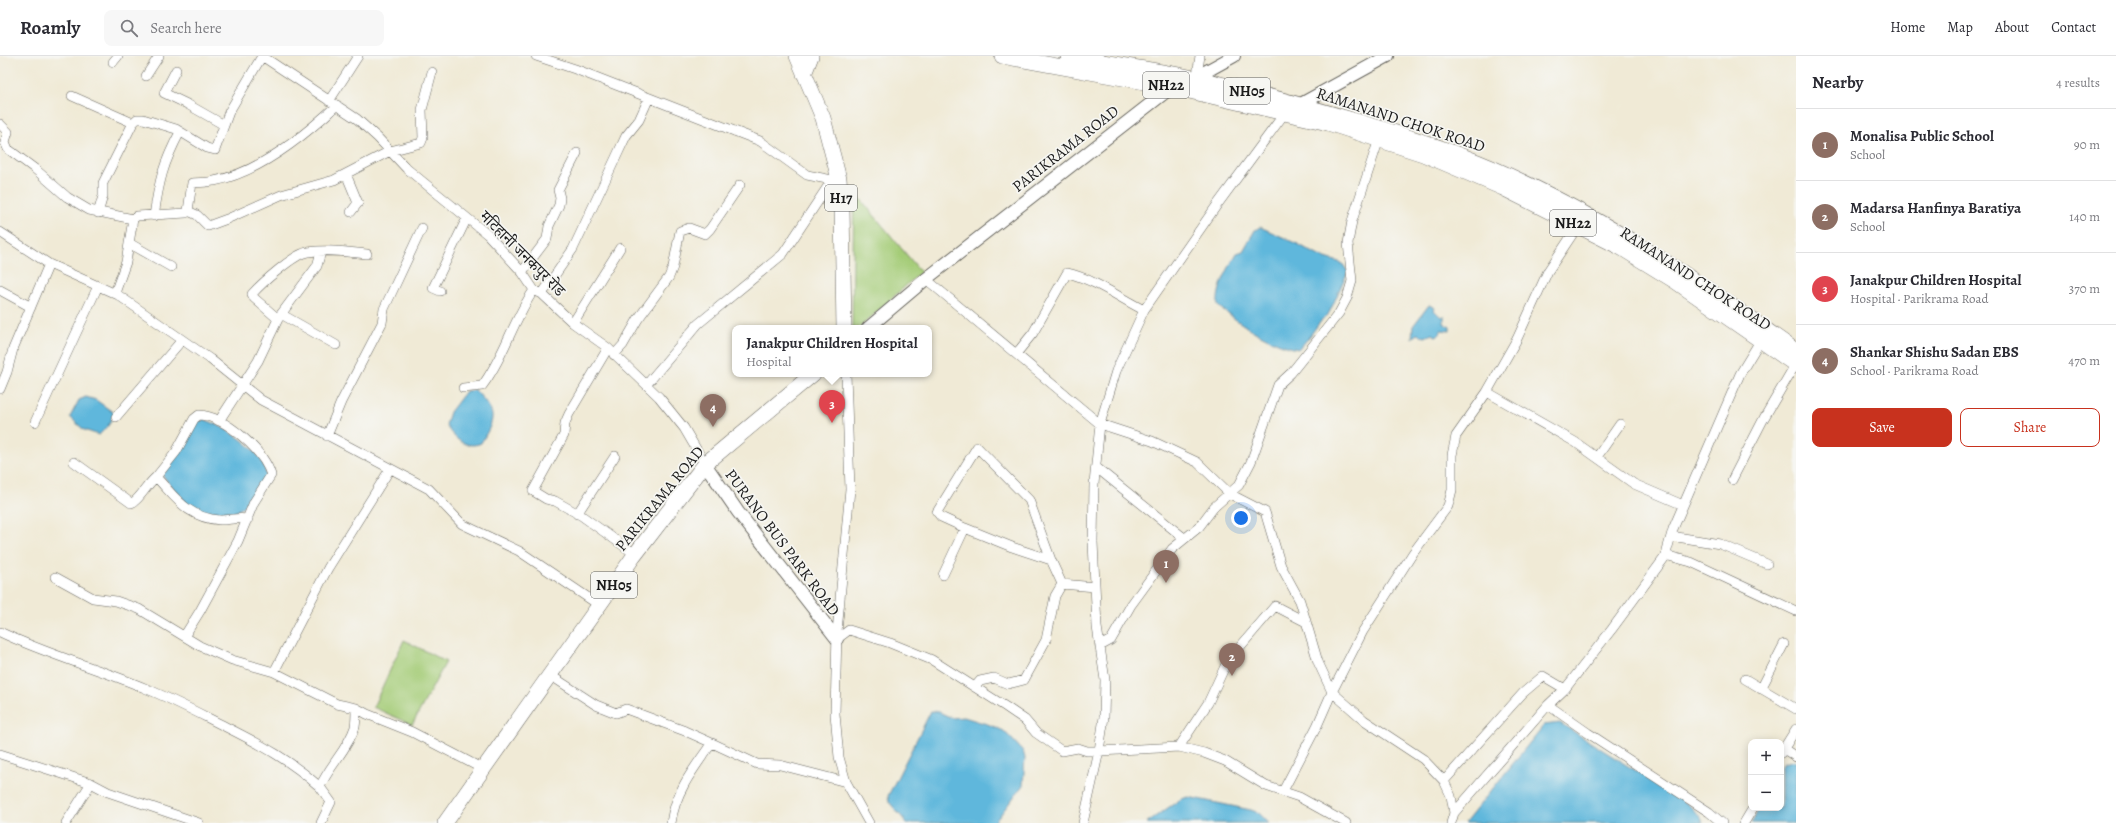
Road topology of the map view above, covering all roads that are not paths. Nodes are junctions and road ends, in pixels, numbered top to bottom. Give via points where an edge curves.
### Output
1 (159, 56) edge
2 (262, 56) edge
3 (358, 56) edge
4 (536, 56) edge
5 (797, 56) edge
6 (811, 56) edge
7 (1002, 56) edge
8 (1068, 56) edge
9 (1200, 56) edge
10 (1234, 56) edge
11 (1388, 56) edge
12 (1122, 61) edge
13 (176, 70) dead end
14 (432, 72) dead end
15 (804, 74) junction
16 (146, 76) dead end
17 (1196, 76) junction
18 (1172, 86) junction
19 (72, 96) dead end
20 (649, 98) junction
21 (333, 103) junction
22 (1301, 104) junction
23 (1284, 114) junction
24 (133, 123) junction
25 (0, 124) edge
26 (224, 125) junction
27 (180, 132) junction
28 (1381, 134) junction
29 (390, 151) junction
30 (577, 153) dead end
31 (346, 174) junction
32 (835, 179) junction
33 (740, 185) dead end
34 (188, 211) junction
35 (351, 212) dead end
36 (98, 213) junction
37 (154, 216) junction
38 (467, 218) junction
39 (133, 219) junction
40 (1578, 226) junction
41 (422, 228) dead end
42 (0, 232) edge
43 (129, 243) junction
44 (620, 248) dead end
45 (321, 252) junction
46 (366, 254) dead end
47 (49, 264) junction
48 (171, 267) dead end
49 (522, 272) junction
50 (926, 279) junction
51 (98, 286) junction
52 (0, 290) edge
53 (440, 291) dead end
54 (538, 292) junction
55 (114, 293) junction
56 (31, 307) junction
57 (1144, 310) junction
58 (280, 317) junction
59 (573, 323) junction
60 (844, 325) edge
61 (872, 325) edge
62 (182, 340) junction
63 (1760, 341) junction
64 (336, 345) dead end
65 (611, 351) junction
66 (1016, 354) junction
67 (1796, 360) edge
68 (809, 377) edge
69 (846, 377) edge
70 (647, 384) junction
71 (242, 385) junction
72 (463, 388) dead end
73 (0, 389) edge
74 (1487, 392) junction
75 (116, 417) dead end
76 (219, 420) junction
77 (35, 422) dead end
78 (1100, 424) junction
79 (1620, 424) dead end
80 (327, 436) junction
81 (615, 456) dead end
82 (1597, 458) junction
83 (74, 462) dead end
84 (705, 464) junction
85 (1097, 468) junction
86 (390, 469) junction
87 (156, 477) junction
88 (1732, 480) dead end
89 (1230, 494) junction
90 (1683, 505) junction
91 (577, 514) junction
92 (248, 519) junction
93 (965, 528) junction
94 (1671, 536) junction
95 (1184, 538) junction
96 (636, 554) junction
97 (1665, 555) junction
98 (1051, 560) junction
99 (1767, 564) dead end
100 (943, 575) dead end
101 (54, 577) dead end
102 (1062, 584) junction
103 (1095, 587) junction
104 (599, 605) junction
105 (1796, 611) edge
106 (1306, 622) junction
107 (0, 632) edge
108 (185, 635) junction
109 (837, 639) junction
110 (1784, 644) dead end
111 (1100, 646) junction
112 (274, 672) junction
113 (550, 675) junction
114 (1746, 679) dead end
115 (975, 687) junction
116 (1565, 688) junction
117 (1761, 689) junction
118 (1332, 692) junction
119 (1548, 705) junction
120 (356, 708) junction
121 (1796, 708) edge
122 (1796, 729) edge
123 (712, 743) junction
124 (1178, 747) junction
125 (1784, 748) edge
126 (1099, 751) junction
127 (1784, 752) edge
128 (0, 754) edge
129 (1796, 757) edge
130 (483, 769) junction
131 (1444, 781) junction
132 (846, 782) junction
133 (91, 783) junction
134 (320, 787) junction
135 (1283, 790) junction
136 (1751, 811) edge
137 (1454, 813) junction
138 (66, 823) edge
139 (200, 823) edge
140 (322, 823) edge
141 (445, 823) edge
142 (671, 823) edge
143 (869, 823) edge
144 (1083, 823) edge
145 (1346, 823) edge
146 (1451, 823) edge
147 (1722, 823) edge
148 (1744, 823) edge

1 - 16 street
2 - 21 street, मटिहानी जनकपुर रोड
2 - 26 street
3 - 21 street
4 - 20 street
5 - 15 main road, H17
6 - 15 main road
7 - 18 main road, RAMANAND CHOK ROAD / NH22
8 - 12 main road, RAMANAND CHOK ROAD / NH22
9 - 17 street
10 - 17 street, PARIKRAMA ROAD
11 - 22 street
12 - 17 main road, RAMANAND CHOK ROAD / NH22
13 - 26 street via 164,93
14 - 29 street via 422,110 421,143
15 - 32 main road, H17 via 823,118
17 - 18 street, PARIKRAMA ROAD
17 - 22 main road, RAMANAND CHOK ROAD / NH05
18 - 23 main road, RAMANAND CHOK ROAD / NH22
18 - 50 street, PARIKRAMA ROAD
19 - 24 street
20 - 32 street via 760,141 807,175
20 - 54 street via 639,120 626,136 573,249
21 - 29 street, मटिहानी जनकपुर रोड via 357,119
21 - 34 street via 298,139 253,168 215,181 192,183
22 - 23 street
22 - 28 main road, RAMANAND CHOK ROAD / NH22
23 - 28 main road, RAMANAND CHOK ROAD / NH22
23 - 57 street
24 - 27 street via 143,119
24 - 36 street via 103,183 103,196
25 - 36 street via 8,132 5,142 8,149 35,168 67,197
26 - 27 street via 215,150
27 - 37 street via 167,156
28 - 40 main road, RAMANAND CHOK ROAD / NH22 via 1503,188
28 - 67 main road, RAMANAND CHOK ROAD / NH22 via 1448,150 1509,175 1548,195 1642,247 1722,299
28 - 89 street via 1352,221 1348,243 1352,281 1347,298 1326,332 1278,385 1251,462 1239,485
29 - 31 street
29 - 38 street, मटिहानी जनकपुर रोड via 406,168
30 - 49 street via 558,190 559,205 549,226 547,239
31 - 34 street via 325,183 282,195 208,226 197,215
31 - 35 street via 358,203
32 - 60 main road, H17 via 842,209
32 - 70 street via 783,254 698,324
33 - 65 street via 705,234 689,228 680,230 669,277 638,319 623,345
34 - 37 street
36 - 39 street
37 - 39 street via 137,216
38 - 49 street, मटिहानी जनकपुर रोड via 488,235
38 - 53 street via 433,288
39 - 43 street
40 - 63 main road, RAMANAND CHOK ROAD / NH22 via 1620,247 1675,281
40 - 74 street via 1548,271 1517,338
41 - 80 street via 384,309 382,323 341,402
42 - 47 street
43 - 48 street
43 - 55 street via 123,275
44 - 59 street
45 - 46 street
45 - 58 street via 317,266
45 - 58 street via 306,252 295,258 252,294
47 - 51 street
47 - 56 street
49 - 54 street, मटिहानी जनकपुर रोड
50 - 61 street, PARIKRAMA ROAD
50 - 66 street
51 - 55 street
51 - 77 street
52 - 56 street
54 - 59 street, मटिहानी जनकपुर रोड
54 - 72 street via 512,329 492,373 482,386
55 - 62 street
56 - 73 street
57 - 66 street via 1107,290 1067,273 1033,333
57 - 78 street via 1116,371
58 - 64 street
58 - 71 street via 265,350
59 - 65 street, मटिहानी जनकपुर रोड
62 - 71 street
62 - 75 street
63 - 67 main road, RAMANAND CHOK ROAD / NH22
63 - 90 street via 1740,374
65 - 70 street, मटिहानी जनकपुर रोड
65 - 91 street via 569,414 564,435 534,488 534,494 555,501
66 - 78 street
67 - 88 street
68 - 84 main road, PARIKRAMA ROAD / NH05
69 - 109 street via 850,489
70 - 84 street, मटिहानी जनकपुर रोड via 684,428
71 - 76 street
71 - 80 street via 261,400
74 - 82 street via 1575,442
74 - 118 street via 1453,444 1452,490 1448,506 1379,603
76 - 87 street via 206,416 194,419 176,452
76 - 92 street via 250,443 269,470 270,479 259,494
78 - 85 street
78 - 89 street via 1152,441 1197,462
79 - 82 street
80 - 86 street
81 - 91 street
82 - 90 street via 1634,484
83 - 87 street via 131,503
84 - 96 main road, PARIKRAMA ROAD / NH05
84 - 109 street, PURANO BUS PARK ROAD via 738,512
85 - 95 street
85 - 103 street via 1093,542
86 - 104 street via 428,489 462,524 519,551
86 - 112 street via 328,568
87 - 92 street via 186,509 195,514 221,520
89 - 95 street via 1214,507 1199,527
89 - 106 street via 1265,512 1281,566 1300,601
90 - 94 street
91 - 96 street
92 - 108 street
93 - 98 street
93 - 98 street via 941,517 937,512 977,447 1029,500
93 - 100 street
94 - 97 street
94 - 99 street via 1720,544
95 - 111 street via 1154,573 1111,640
96 - 104 main road, PARIKRAMA ROAD / NH05
97 - 105 street via 1691,562
97 - 116 street via 1612,629
98 - 102 street
101 - 108 street via 93,598 116,601 139,609
102 - 103 street
102 - 115 street via 1055,596 1046,640 1024,680 1008,684 994,678 980,681
103 - 111 street
104 - 113 main road, PARIKRAMA ROAD / NH05
106 - 118 street via 1318,662
106 - 124 street via 1275,606 1227,662 1208,703
107 - 134 street via 36,649 146,689 186,707 277,754 298,767
108 - 112 street via 200,646 232,660
109 - 115 street via 849,630 890,643 932,660
109 - 132 street via 835,714 839,757
110 - 117 street
111 - 126 street via 1105,680 1104,717
112 - 120 street via 337,704
113 - 123 street via 603,708 616,713 626,709
113 - 130 main road, PARIKRAMA ROAD / NH05
114 - 117 street
115 - 126 street via 1025,720 1036,733 1062,751 1078,748
116 - 119 street
116 - 131 street via 1543,676 1523,693
117 - 121 street
118 - 131 street via 1364,720 1423,759
118 - 135 street via 1318,726
119 - 137 street
119 - 147 street
120 - 130 street via 412,732
120 - 134 street via 355,726
122 - 125 street
123 - 132 street via 756,764 780,765
123 - 142 street via 693,769 674,806
124 - 126 street
124 - 135 street via 1225,761 1266,786
126 - 144 street
127 - 129 street
128 - 133 street
130 - 141 main road, PARIKRAMA ROAD / NH05
131 - 137 street via 1451,796
132 - 143 street
133 - 138 street
133 - 139 street via 108,792
134 - 140 street via 331,802
135 - 145 street via 1324,809
136 - 148 street
137 - 146 street

